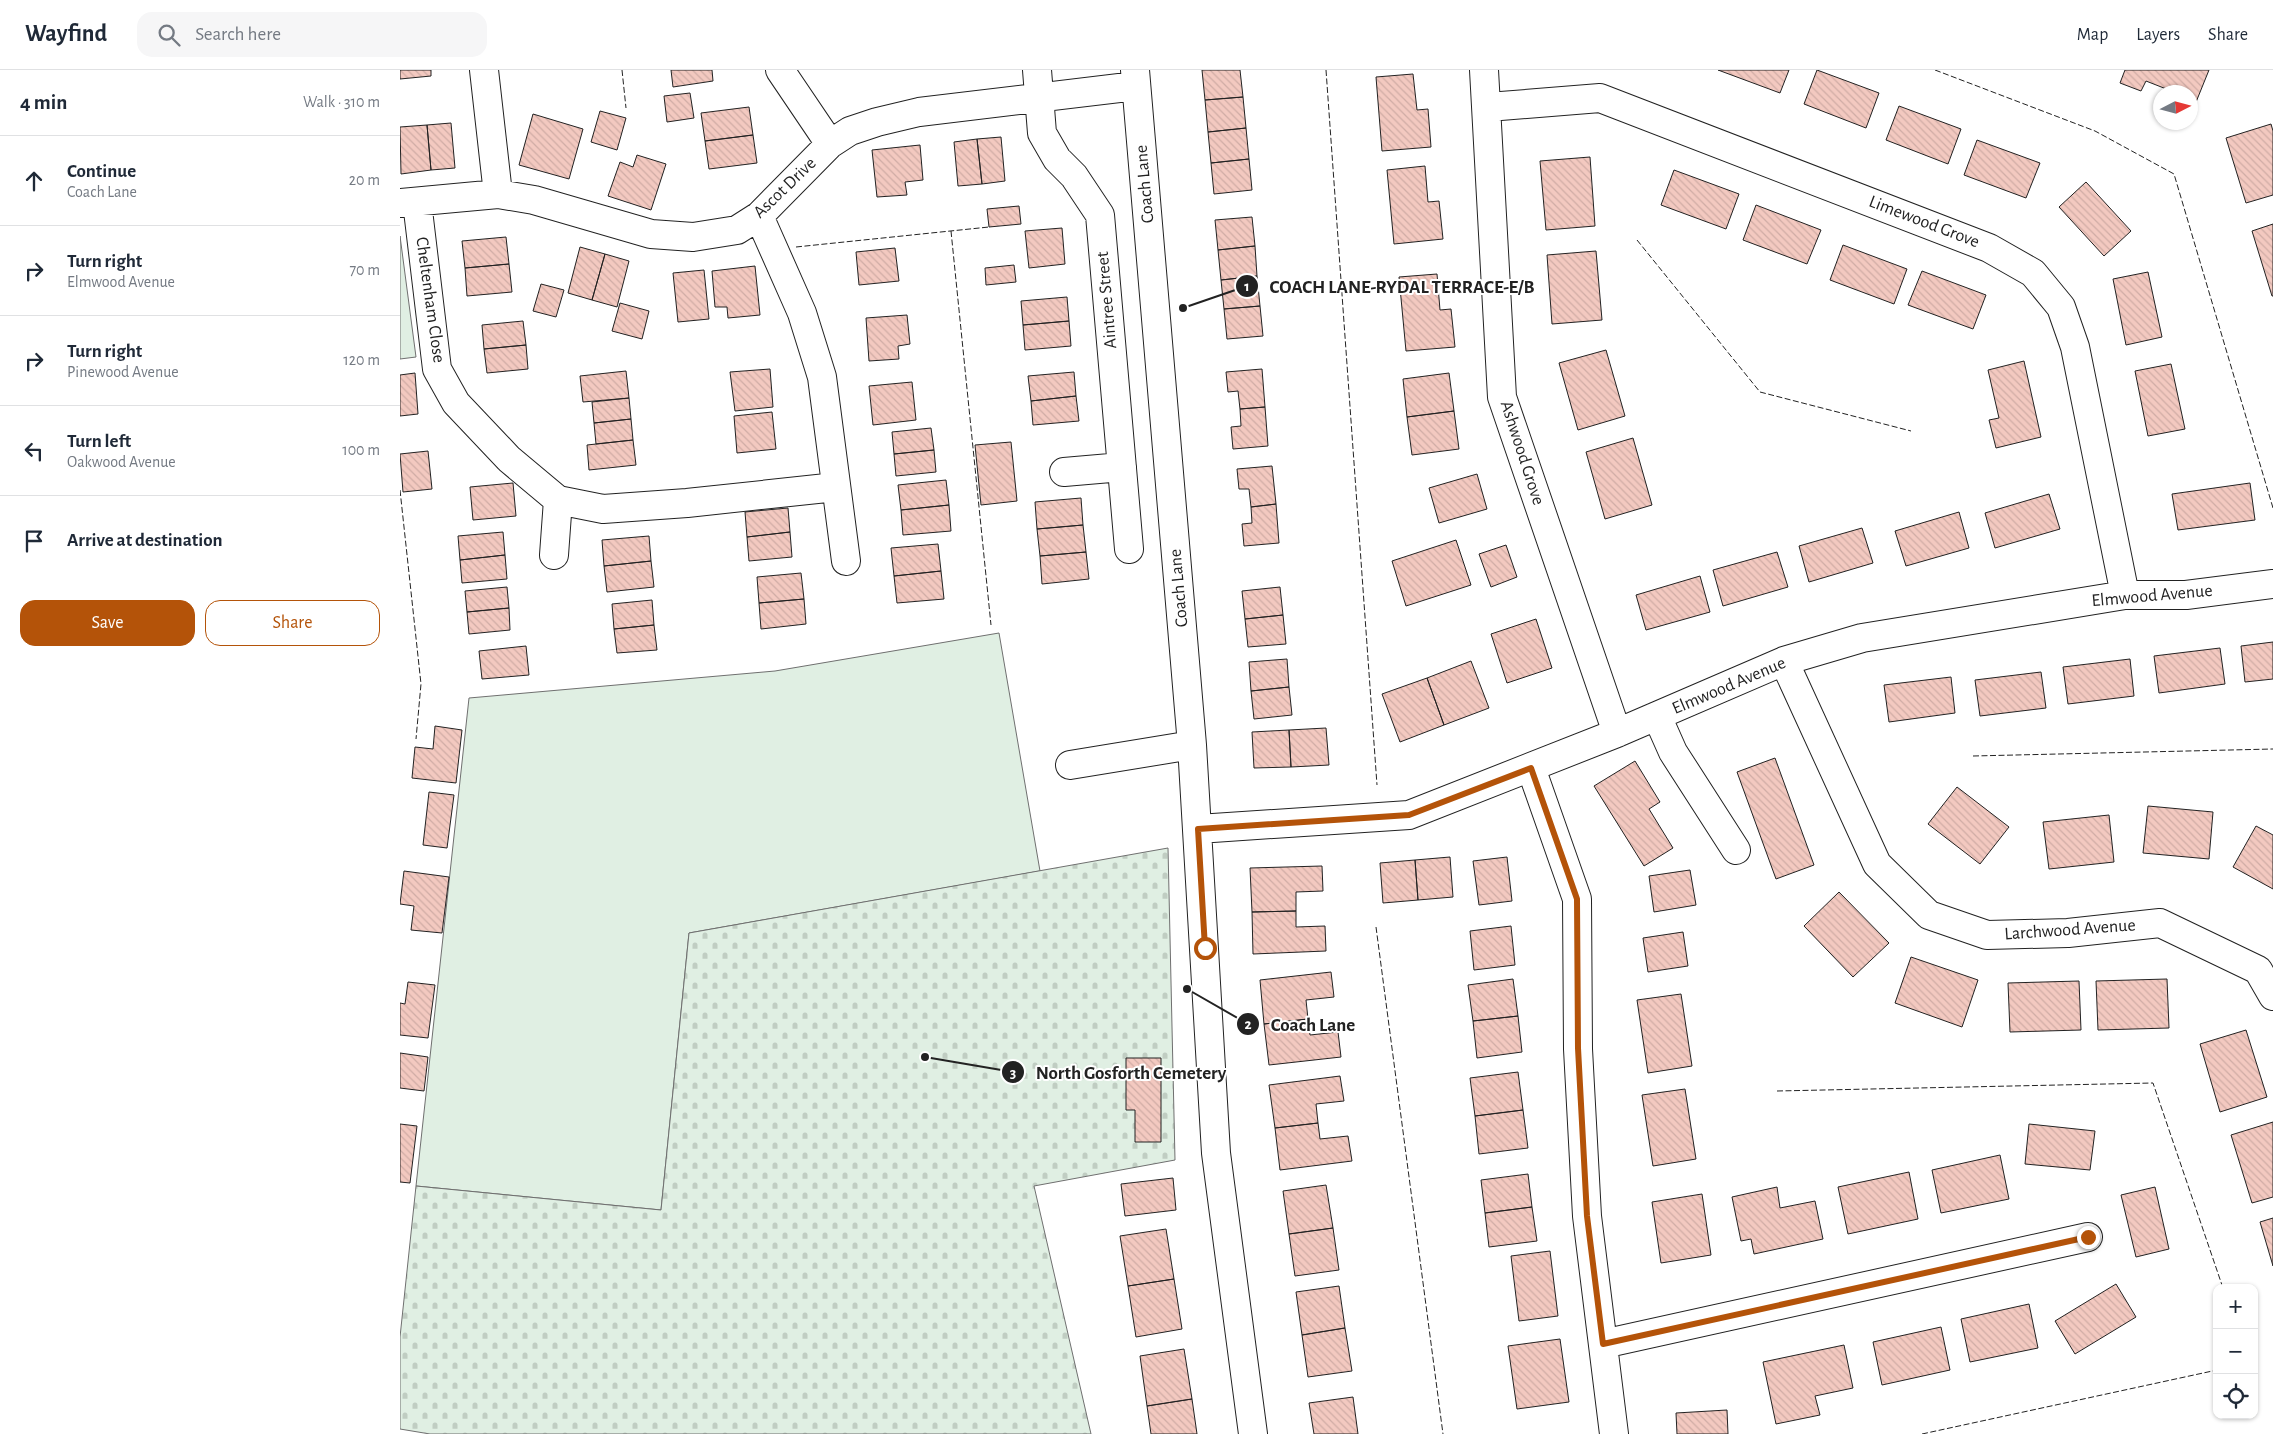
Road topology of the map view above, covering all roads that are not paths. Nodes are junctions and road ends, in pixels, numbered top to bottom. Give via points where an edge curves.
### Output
1 (484, 70) edge
2 (780, 70) edge
3 (1037, 70) edge
4 (1484, 70) edge
5 (1136, 78) edge
6 (1038, 97) junction
7 (1488, 108) junction
8 (830, 144) junction
9 (498, 194) junction
10 (408, 202) edge
11 (759, 216) junction
12 (1122, 467) junction
13 (1064, 472) dead end
14 (836, 487) junction
15 (558, 500) junction
16 (1129, 549) dead end
17 (554, 555) dead end
18 (846, 561) dead end
19 (2273, 584) edge
20 (2125, 595) junction
21 (1784, 661) junction
22 (1657, 716) junction
23 (1617, 733) junction
24 (1192, 745) junction
25 (1070, 765) dead end
26 (1531, 768) junction
27 (1198, 829) junction
28 (1736, 850) dead end
29 (2273, 996) edge
30 (2088, 1237) dead end
31 (1603, 1344) junction
32 (1253, 1434) edge
33 (1614, 1434) edge

1 - 9 street
2 - 8 street
3 - 6 street, Aintree Street
4 - 7 street, Ashwood Grove
5 - 6 street, Ascot Drive
5 - 24 street, Coach Lane
6 - 8 street, Ascot Drive via 919,112 850,131
6 - 12 street, Aintree Street via 1042,133 1057,159 1074,176 1100,216
7 - 20 street, Limewood Grove via 1600,98 1989,248 2033,273 2060,307 2075,347
7 - 23 street, Ashwood Grove via 1502,397
8 - 11 street, Ascot Drive
9 - 10 street, Ascot Drive
9 - 11 street, Ascot Drive via 534,200 651,234 693,237 737,230
10 - 15 street, Cheltenham Close via 437,368 456,403 509,459
11 - 14 street via 802,313 822,377
12 - 13 street
12 - 16 street, Aintree Street
14 - 15 street, Cheltenham Close via 603,509
14 - 18 street
15 - 17 street
19 - 20 street, Elmwood Avenue via 2186,595
20 - 21 street, Elmwood Avenue via 1862,638
21 - 22 street, Elmwood Avenue
21 - 29 street, Larchwood Avenue via 1877,864 1929,914 1987,935 2068,933 2160,923 2258,970
22 - 23 street, Elmwood Avenue
22 - 28 street via 1673,752
23 - 26 street, Elmwood Avenue
24 - 25 street
24 - 27 street, Coach Lane
26 - 27 street, Elmwood Avenue via 1409,815
26 - 31 street via 1577,899 1578,1048 1587,1216
27 - 32 street, Coach Lane via 1216,1153
30 - 31 street
31 - 33 street

